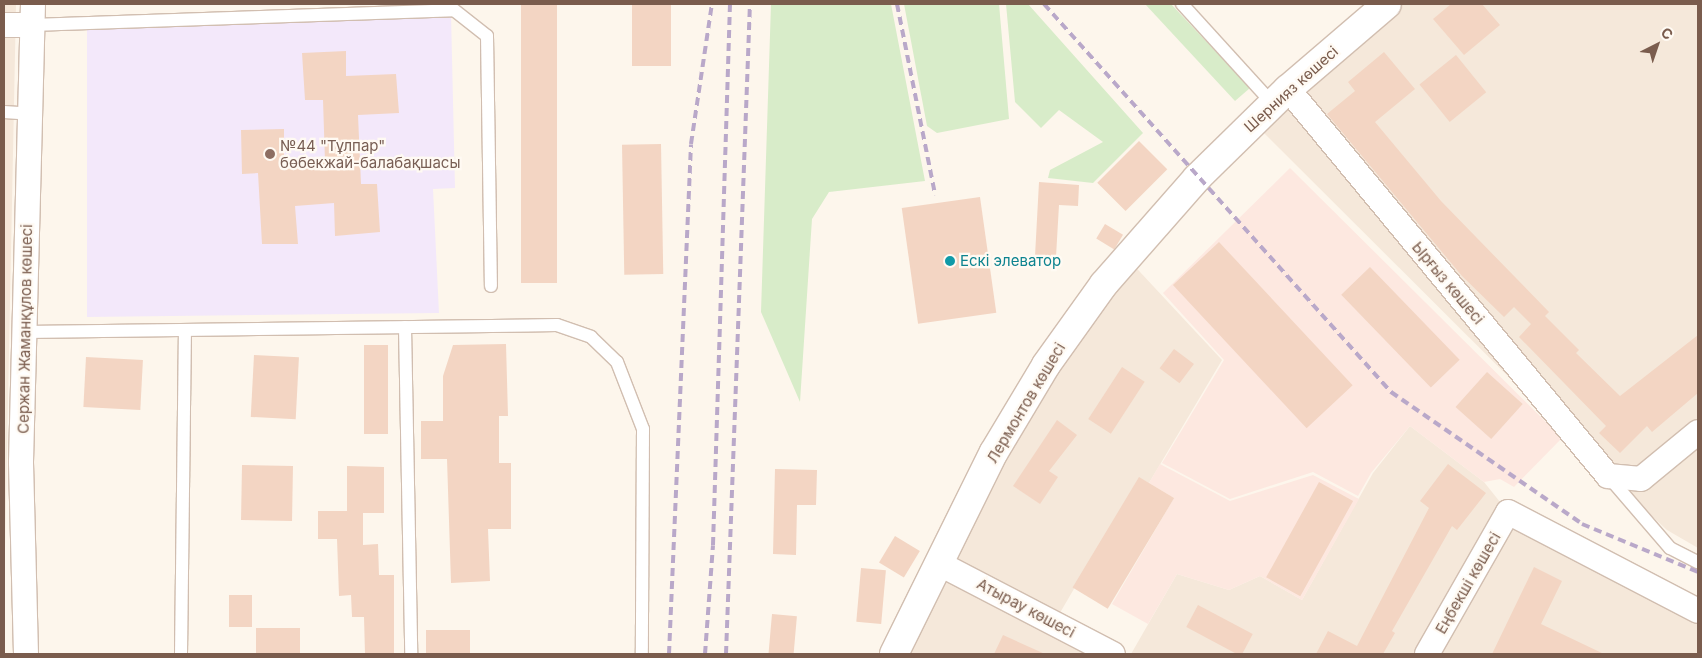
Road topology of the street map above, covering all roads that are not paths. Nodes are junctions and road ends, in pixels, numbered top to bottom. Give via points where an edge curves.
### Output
1 (1182, 4) edge
2 (1387, 4) edge
3 (454, 7) edge
4 (32, 14) edge
5 (4, 25) edge
6 (1280, 96) junction
7 (4, 112) edge
8 (30, 114) junction
9 (1197, 178) joint
10 (491, 286) dead end
11 (405, 327) junction
12 (185, 330) junction
13 (24, 332) junction
14 (1698, 432) edge
15 (13, 462) edge
16 (1608, 476) junction
17 (1698, 562) edge
18 (938, 563) junction
19 (1698, 611) edge
20 (26, 654) edge
21 (182, 654) edge
22 (411, 654) edge
23 (642, 654) edge
24 (894, 654) edge
25 (1113, 654) edge
26 (1427, 654) edge

1 - 6 lane
2 - 6 street, Шернияз көшесі
3 - 4 lane
3 - 10 lane via 487,36
4 - 5 street
4 - 8 street, Сержан Жаманқұлов көшесі
6 - 9 street, Шернияз көшесі
6 - 16 street, Ырғыз көшесі
7 - 8 lane
8 - 13 street, Сержан Жаманқұлов көшесі
9 - 18 street, Лермонтов көшесі via 1104,284 1046,365 994,452
11 - 12 lane
11 - 22 lane
11 - 23 lane via 557,325 590,337 617,362 643,429
12 - 13 lane
12 - 21 lane
13 - 15 street, Сержан Жаманқұлов көшесі
14 - 16 street via 1641,479
15 - 20 street, Сержан Жаманқұлов көшесі
16 - 17 lane via 1670,548
18 - 24 street, Лермонтов көшесі
18 - 25 street, Атырау көшесі
19 - 26 street, Еңбекші көшесі via 1508,512

